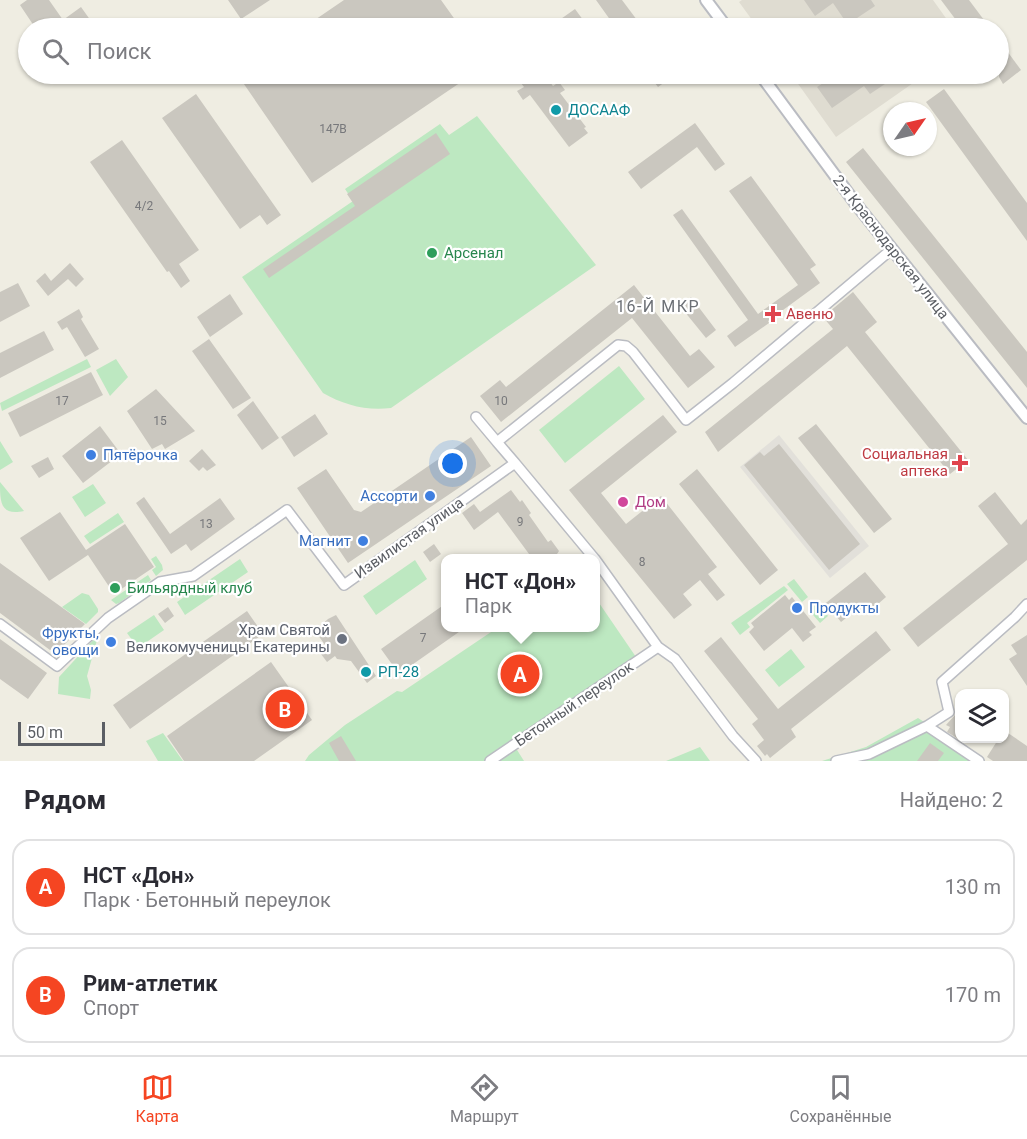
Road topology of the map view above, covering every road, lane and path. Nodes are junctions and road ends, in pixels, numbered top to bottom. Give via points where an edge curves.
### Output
1 (706, 0) edge
2 (720, 18) edge
3 (767, 84) edge
4 (892, 249) junction
5 (476, 417) dead end
6 (1027, 418) edge
7 (497, 442) junction
8 (515, 463) junction
9 (591, 554) edge
10 (600, 566) edge
11 (1027, 604) edge
12 (0, 624) edge
13 (658, 647) junction
14 (927, 726) junction
15 (871, 758) edge
16 (490, 761) edge
17 (756, 761) edge
18 (836, 761) edge
19 (979, 761) edge

1 - 2 street
3 - 4 street, 2-я Краснодарская улица
4 - 6 street, 2-я Краснодарская улица
4 - 7 street via 686,420 633,352 618,345
5 - 7 street
7 - 8 street
8 - 9 street
8 - 12 street, Извилистая улица via 344,585 287,510 193,576 160,582 108,618 57,666
10 - 13 street
11 - 14 street via 942,682 949,712
13 - 16 street, Бетонный переулок
13 - 17 street via 675,659
14 - 15 street
14 - 19 street
15 - 18 street

